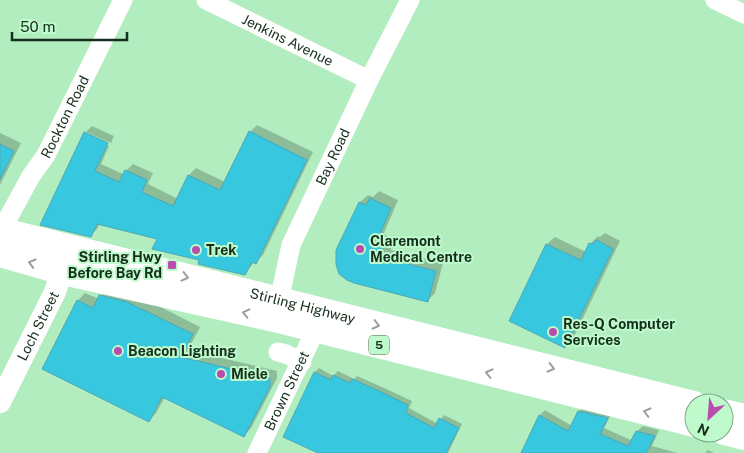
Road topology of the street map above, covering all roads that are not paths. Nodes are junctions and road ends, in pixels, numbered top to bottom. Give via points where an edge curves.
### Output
1 (123, 0) edge
2 (206, 0) edge
3 (410, 0) edge
4 (715, 0) edge
5 (744, 14) edge
6 (369, 80) junction
7 (0, 238) edge
8 (66, 260) junction
9 (277, 310) junction
10 (316, 330) junction
11 (278, 352) dead end
12 (302, 362) junction
13 (0, 402) edge
14 (684, 402) edge
15 (684, 422) edge
16 (257, 453) edge

1 - 7 street, Rockton Road via 46,155 31,176
2 - 6 street, Jenkins Avenue
3 - 6 street, Bay Road
4 - 5 street
6 - 9 street, Bay Road via 291,246
7 - 8 highway, Stirling Highway / 5
8 - 9 highway, Stirling Highway / 5
8 - 13 main road, Loch Street via 55,292
9 - 10 highway, Stirling Highway / 5
9 -> 14 highway, Stirling Highway / 5
10 - 12 street, Brown Street
15 -> 10 highway, Stirling Highway / 5
11 - 12 street
12 - 16 street, Brown Street

